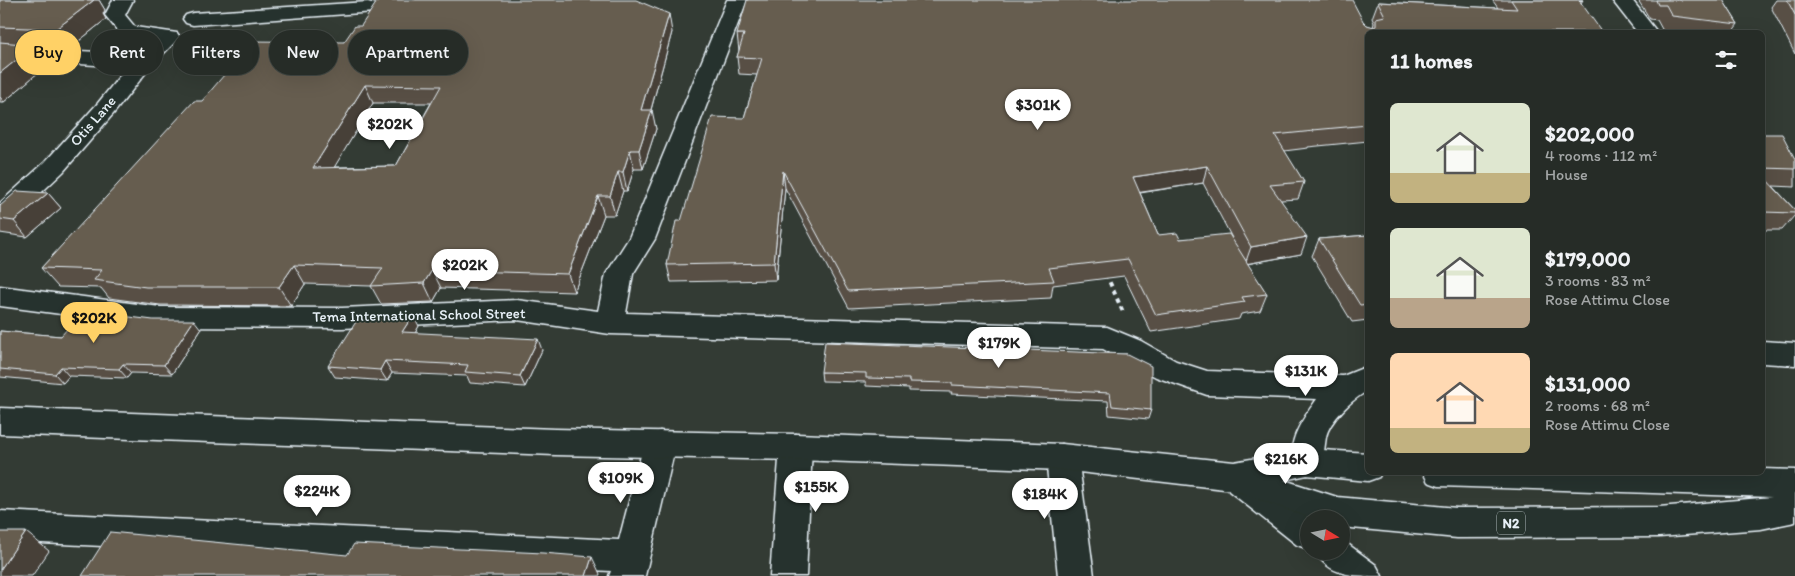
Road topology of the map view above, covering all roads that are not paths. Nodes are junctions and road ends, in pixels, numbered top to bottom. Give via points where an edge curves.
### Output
1 (123, 0) edge
2 (212, 0) edge
3 (737, 0) edge
4 (1622, 0) edge
5 (368, 8) dead end
6 (192, 19) junction
7 (1645, 30) edge
8 (170, 38) junction
9 (163, 44) edge
10 (0, 53) edge
11 (91, 58) edge
12 (132, 75) edge
13 (0, 217) edge
14 (0, 296) edge
15 (610, 323) junction
16 (1765, 352) edge
17 (1795, 354) edge
18 (1357, 383) edge
19 (0, 421) edge
20 (660, 444) junction
21 (796, 447) junction
22 (1062, 457) junction
23 (1307, 462) junction
24 (1365, 467) edge
25 (1528, 475) edge
26 (1234, 476) junction
27 (1795, 484) edge
28 (1795, 507) edge
29 (0, 526) edge
30 (1300, 527) edge
31 (1344, 560) edge
32 (630, 566) edge
33 (788, 576) edge
34 (1076, 576) edge
35 (1364, 576) edge

1 - 8 main road via 115,15 129,32
2 - 6 main road, Otis Lane
3 - 15 main road via 642,239 620,274
4 - 7 main road
5 - 6 main road
6 - 8 main road, Otis Lane
8 - 9 main road, Otis Lane
10 - 11 main road
12 - 13 main road, Otis Lane via 54,167
14 - 15 main road, Tema International School Street via 160,317 342,318 517,310
15 - 18 main road, Tema International School Street via 1107,338 1166,369 1207,383
16 - 17 main road
18 - 23 main road via 1328,407 1311,432
19 - 20 main road, N2
20 - 21 main road, N2
20 - 32 main road
21 - 22 main road, N2
21 - 33 main road
22 - 26 main road, N2
22 - 34 main road
23 - 24 main road, N2
23 - 26 main road, N2
25 - 27 main road
26 - 28 main road, N2 via 1337,512 1457,523 1659,522 1761,514
26 - 30 main road
29 - 32 main road
31 - 35 main road

